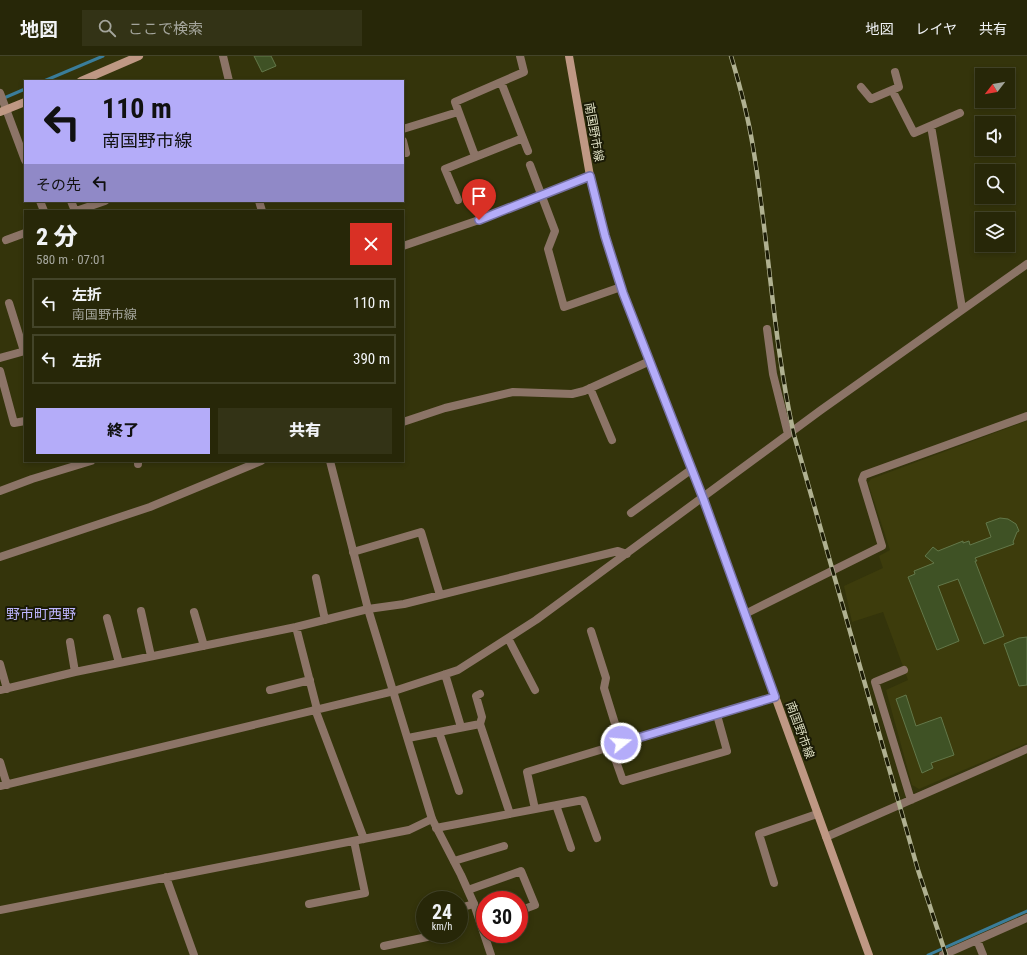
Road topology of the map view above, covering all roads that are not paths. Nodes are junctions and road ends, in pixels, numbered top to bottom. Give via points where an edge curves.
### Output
1 (139, 56) edge
2 (223, 56) edge
3 (520, 56) edge
4 (569, 56) edge
5 (895, 72) dead end
6 (83, 80) edge
7 (229, 80) edge
8 (501, 82) junction
9 (861, 87) dead end
10 (892, 90) junction
11 (0, 93) edge
12 (24, 102) edge
13 (3, 111) edge
14 (458, 112) junction
15 (960, 113) dead end
16 (931, 126) junction
17 (404, 130) edge
18 (523, 138) junction
19 (404, 145) edge
20 (528, 150) dead end
21 (406, 153) dead end
22 (475, 156) junction
23 (24, 158) edge
24 (530, 165) dead end
25 (590, 176) junction
26 (542, 195) junction
27 (458, 200) dead end
28 (95, 203) edge
29 (78, 210) edge
30 (24, 233) edge
31 (6, 240) dead end
32 (404, 246) edge
33 (1027, 264) edge
34 (621, 287) junction
35 (9, 303) dead end
36 (962, 308) junction
37 (767, 329) dead end
38 (24, 348) edge
39 (24, 351) edge
40 (0, 358) edge
41 (650, 361) junction
42 (0, 371) edge
43 (590, 388) junction
44 (1027, 416) edge
45 (24, 420) edge
46 (404, 422) edge
47 (788, 434) junction
48 (612, 440) dead end
49 (88, 462) edge
50 (259, 462) edge
51 (330, 462) edge
52 (692, 469) junction
53 (0, 491) edge
54 (703, 498) junction
55 (631, 513) dead end
56 (353, 552) junction
57 (627, 554) junction
58 (0, 557) edge
59 (316, 578) dead end
60 (440, 595) junction
61 (368, 609) junction
62 (141, 611) dead end
63 (194, 612) dead end
64 (745, 614) junction
65 (107, 618) dead end
66 (325, 620) junction
67 (296, 627) junction
68 (591, 631) dead end
69 (508, 638) junction
70 (70, 642) dead end
71 (204, 646) junction
72 (151, 656) junction
73 (119, 663) junction
74 (0, 664) edge
75 (904, 670) dead end
76 (75, 672) junction
77 (445, 674) junction
78 (310, 680) junction
79 (4, 690) edge
80 (270, 690) dead end
81 (535, 690) dead end
82 (394, 691) junction
83 (480, 694) dead end
84 (775, 697) junction
85 (316, 709) junction
86 (717, 715) junction
87 (480, 724) junction
88 (461, 727) junction
89 (439, 732) junction
90 (408, 738) junction
91 (621, 743) junction
92 (611, 747) junction
93 (1027, 749) edge
94 (0, 762) edge
95 (3, 785) edge
96 (459, 791) dead end
97 (911, 800) junction
98 (556, 805) junction
99 (535, 809) junction
100 (510, 814) junction
101 (817, 814) junction
102 (432, 820) junction
103 (436, 828) junction
104 (597, 838) dead end
105 (826, 838) junction
106 (364, 839) junction
107 (354, 841) junction
108 (504, 846) dead end
109 (571, 848) dead end
110 (454, 861) junction
111 (166, 877) junction
112 (774, 883) dead end
113 (468, 890) junction
114 (309, 904) dead end
115 (474, 904) junction
116 (468, 906) edge
117 (476, 908) edge
118 (528, 908) edge
119 (0, 910) edge
120 (1027, 918) edge
121 (416, 939) edge
122 (977, 940) junction
123 (488, 943) edge
124 (384, 946) dead end
125 (194, 955) edge
126 (491, 955) edge
127 (869, 955) edge
128 (943, 955) edge
129 (983, 955) edge

1 - 6 main road
2 - 7 street
3 - 8 street via 524,72
4 - 25 main road, 南国野市線
5 - 10 street via 899,87
8 - 14 street via 455,102
8 - 18 street
9 - 10 street via 870,98
10 - 16 street via 914,133
11 - 13 street
12 - 13 main road
13 - 23 street
14 - 17 street
14 - 22 street
15 - 16 street
16 - 36 street
18 - 20 street
18 - 22 street
19 - 21 street
22 - 27 street via 445,168
24 - 26 street
25 - 26 street
25 - 34 main road, 南国野市線
26 - 32 street
26 - 34 street via 555,231 548,249 564,307
28 - 29 street
30 - 31 street
33 - 36 street
34 - 41 main road, 南国野市線
35 - 38 street
36 - 47 street
37 - 47 street via 773,374
39 - 40 street
41 - 43 street
41 - 52 main road, 南国野市線
42 - 45 street via 14,423
43 - 46 street via 572,394 513,392 445,408
43 - 48 street
44 - 64 street via 864,475 862,480 882,546
47 - 54 street
49 - 53 street
50 - 58 street via 150,507
51 - 56 street
52 - 54 main road, 南国野市線
52 - 55 street
54 - 57 street
54 - 64 main road, 南国野市線
56 - 60 street via 421,532
56 - 61 street
57 - 60 street via 618,551
57 - 69 street
59 - 66 street
60 - 61 street
61 - 66 street
61 - 82 street
62 - 72 street
63 - 71 street
64 - 84 main road, 南国野市線
65 - 73 street
66 - 67 street
67 - 71 street
67 - 78 street
68 - 91 street via 606,678 604,688
69 - 77 street via 458,670
69 - 81 street
70 - 76 street
71 - 72 street
72 - 73 street
73 - 76 street
74 - 79 street
75 - 97 street via 875,682
76 - 79 street
77 - 82 street
77 - 88 street
78 - 80 street
78 - 85 street
82 - 85 street
82 - 90 street
83 - 87 street via 476,696 482,717
84 - 86 street
84 - 101 main road, 南国野市線
85 - 95 street
85 - 106 street
86 - 91 street
86 - 92 street via 727,751 623,781
87 - 88 street
87 - 100 street
88 - 89 street
89 - 90 street
89 - 96 street
90 - 102 street
91 - 92 street
92 - 99 street via 527,772
93 - 97 street
94 - 95 street
97 - 105 street
98 - 99 street
98 - 104 street via 582,800
98 - 109 street
99 - 100 street
100 - 103 street
101 - 105 main road, 南国野市線
101 - 112 street via 759,834
102 - 103 street
102 - 106 street via 409,830
103 - 110 street
105 - 127 main road, 南国野市線
106 - 107 street
107 - 111 street
107 - 114 street via 365,893
108 - 110 street
110 - 113 street
111 - 119 street
111 - 125 street
113 - 115 street
113 - 118 street via 521,871 535,905
115 - 116 street
115 - 117 street
120 - 122 street
121 - 124 street
122 - 128 street
122 - 129 street
123 - 126 street

